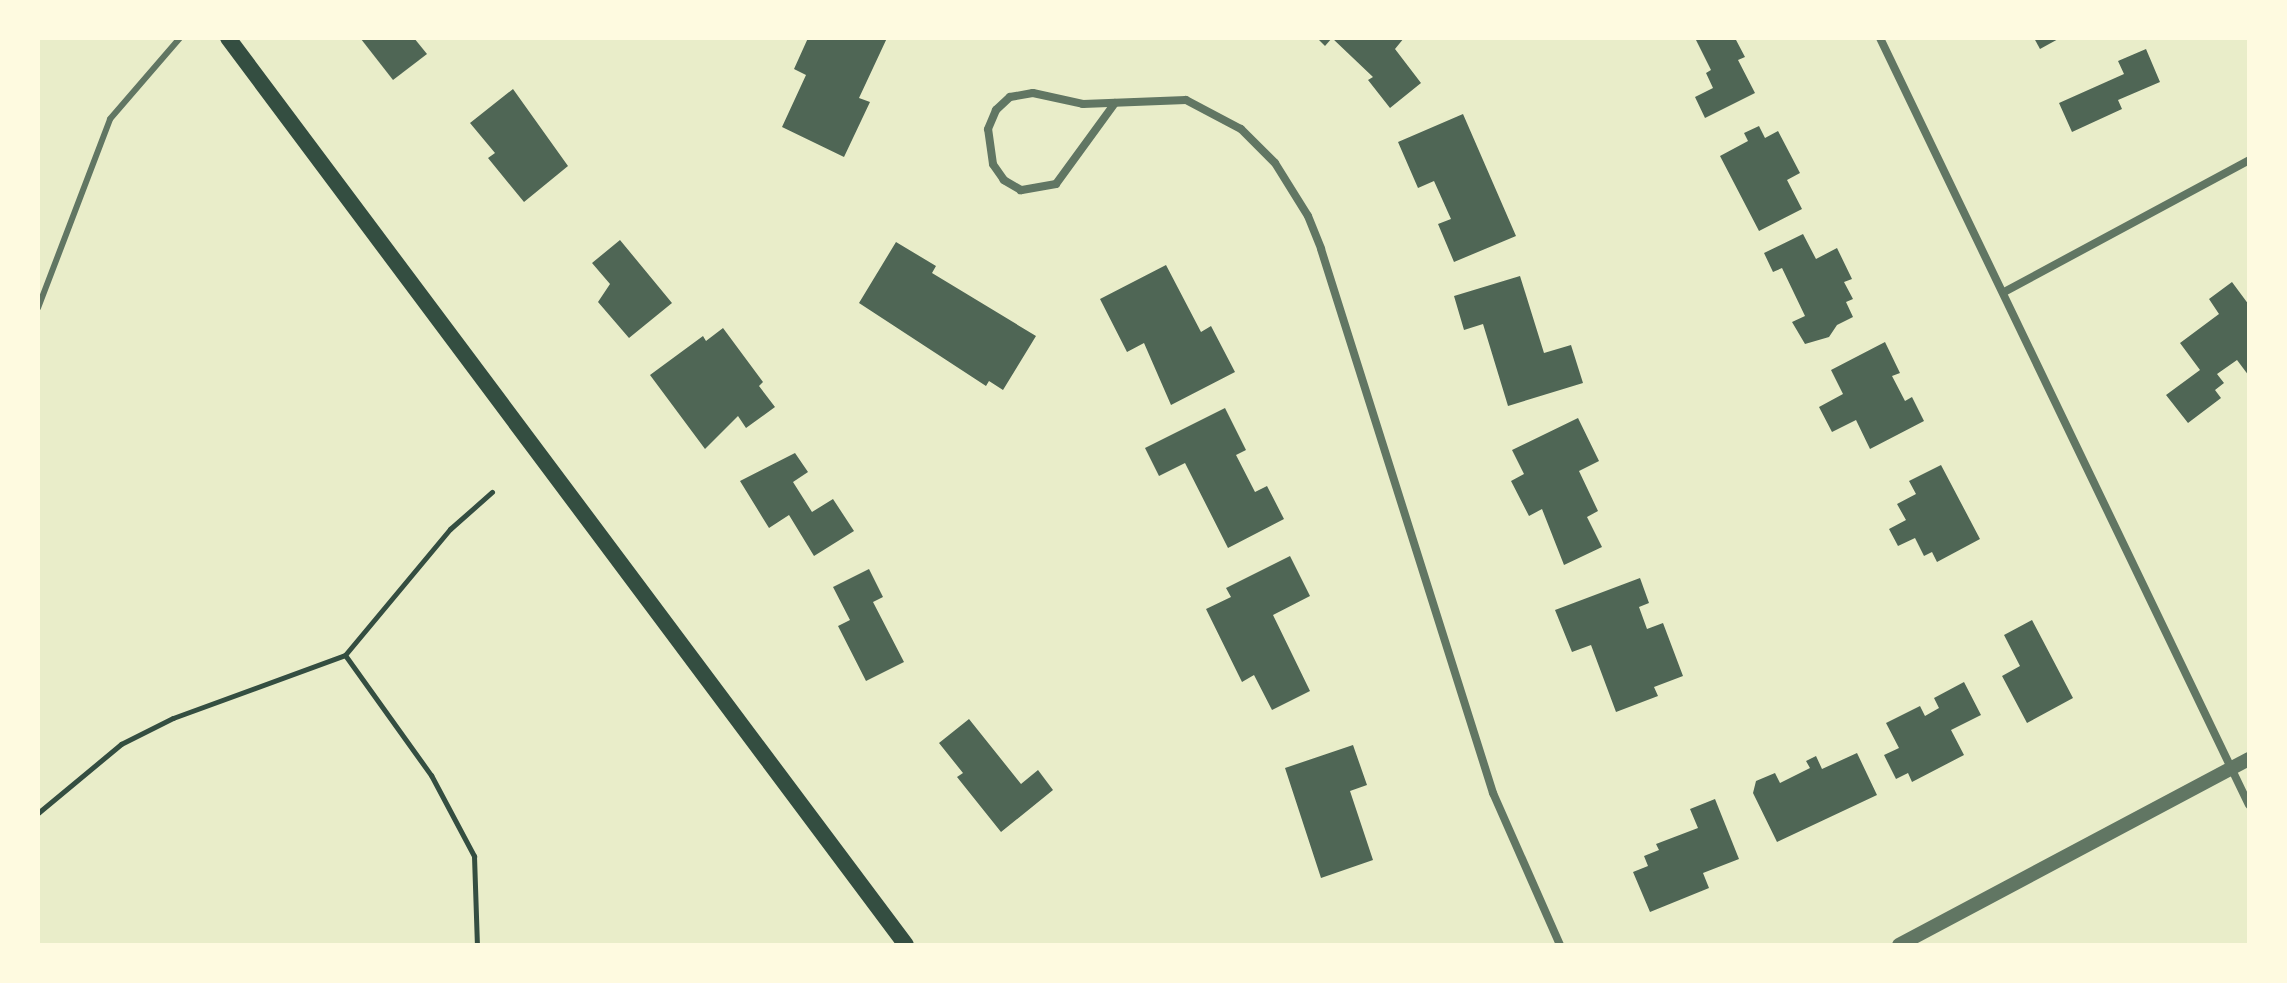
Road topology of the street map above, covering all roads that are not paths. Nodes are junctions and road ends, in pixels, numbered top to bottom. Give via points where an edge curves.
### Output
1 (180, 38) edge
2 (228, 38) edge
3 (1880, 38) edge
4 (1115, 103) junction
5 (2249, 160) edge
6 (2006, 291) junction
7 (38, 308) edge
8 (2249, 759) edge
9 (2232, 768) junction
10 (2249, 805) edge
11 (906, 945) edge
12 (1560, 945) edge
13 (1899, 945) edge

1 - 7 lane via 110,119
2 - 11 main road
3 - 6 street
4 - 4 street via 1056,184 1021,190 1004,180 993,164 988,129 996,110 1010,97 1045,93 1083,104
4 - 12 street via 1168,98 1205,107 1265,151 1308,216 1493,793
5 - 6 street
6 - 9 street
8 - 9 street
9 - 10 street
9 - 13 street

